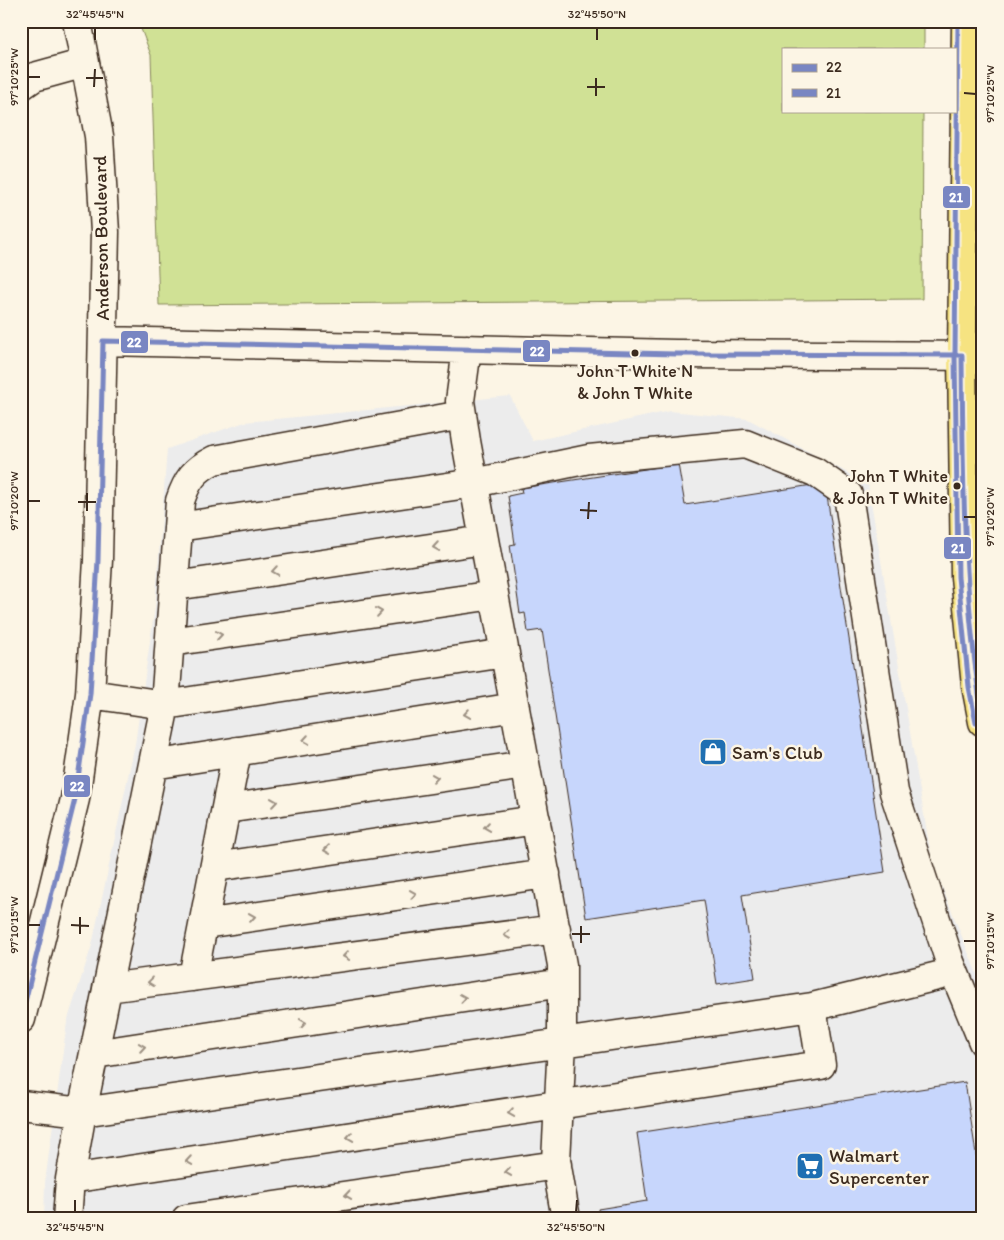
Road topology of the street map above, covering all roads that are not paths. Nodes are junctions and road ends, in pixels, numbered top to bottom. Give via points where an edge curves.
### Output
1 (77, 21) edge
2 (966, 21) edge
3 (85, 63) junction
4 (21, 86) edge
5 (103, 341) junction
6 (467, 349) junction
7 (972, 355) edge
8 (462, 414) junction
9 (474, 483) junction
10 (178, 527) junction
11 (484, 540) junction
12 (174, 586) junction
13 (494, 595) junction
14 (170, 642) junction
15 (504, 653) junction
16 (90, 694) junction
17 (165, 705) junction
18 (515, 706) junction
19 (983, 722) edge
20 (237, 752) junction
21 (153, 765) junction
22 (525, 765) junction
23 (226, 809) junction
24 (536, 820) junction
25 (215, 867) junction
26 (546, 874) junction
27 (204, 924) junction
28 (556, 928) junction
29 (954, 972) junction
30 (193, 977) junction
31 (562, 983) junction
32 (107, 988) junction
33 (812, 1007) junction
34 (21, 1019) edge
35 (562, 1042) junction
36 (983, 1042) edge
37 (94, 1054) junction
38 (21, 1105) edge
39 (559, 1106) junction
40 (82, 1112) junction
41 (557, 1165) junction
42 (70, 1179) junction
43 (68, 1219) edge
44 (186, 1219) edge
45 (566, 1219) edge

1 - 3 street, Anderson Boulevard
2 - 7 main road
3 - 4 street via 34,77
3 - 5 street, Anderson Boulevard via 100,145 105,232
5 - 6 street
5 - 16 street, Anderson Boulevard via 98,560
6 - 7 street
6 - 8 street via 460,401
7 - 19 main road via 965,577 976,686
8 - 9 street
8 - 10 street via 214,460 186,482 180,500
9 - 10 street
9 - 11 street
9 - 29 street via 589,460 745,444 815,472 848,495 894,792
10 - 12 street
11 -> 12 street
11 - 13 street
12 - 14 street
14 -> 13 street
13 - 15 street
14 - 17 street
15 - 17 street
15 - 18 street
16 - 17 street
16 - 34 street, Anderson Boulevard via 75,799
17 - 21 street
18 -> 20 street
18 - 22 street
20 - 21 street
20 - 23 street
21 - 32 street
23 -> 22 street
22 - 24 street
23 - 25 street
24 -> 25 street
24 - 26 street
25 - 27 street
27 -> 26 street
26 - 28 street
27 - 30 street
28 -> 30 street
28 - 31 street
29 - 33 street
29 - 36 street
30 -> 32 street
31 - 35 street
37 -> 31 street
32 - 37 street
33 - 35 street
33 - 39 street via 821,1065
35 - 39 street
35 - 40 street
37 - 40 street
38 - 40 street
39 - 41 street
39 -> 42 street
40 - 42 street
41 -> 44 street
41 - 45 street
42 - 43 street

